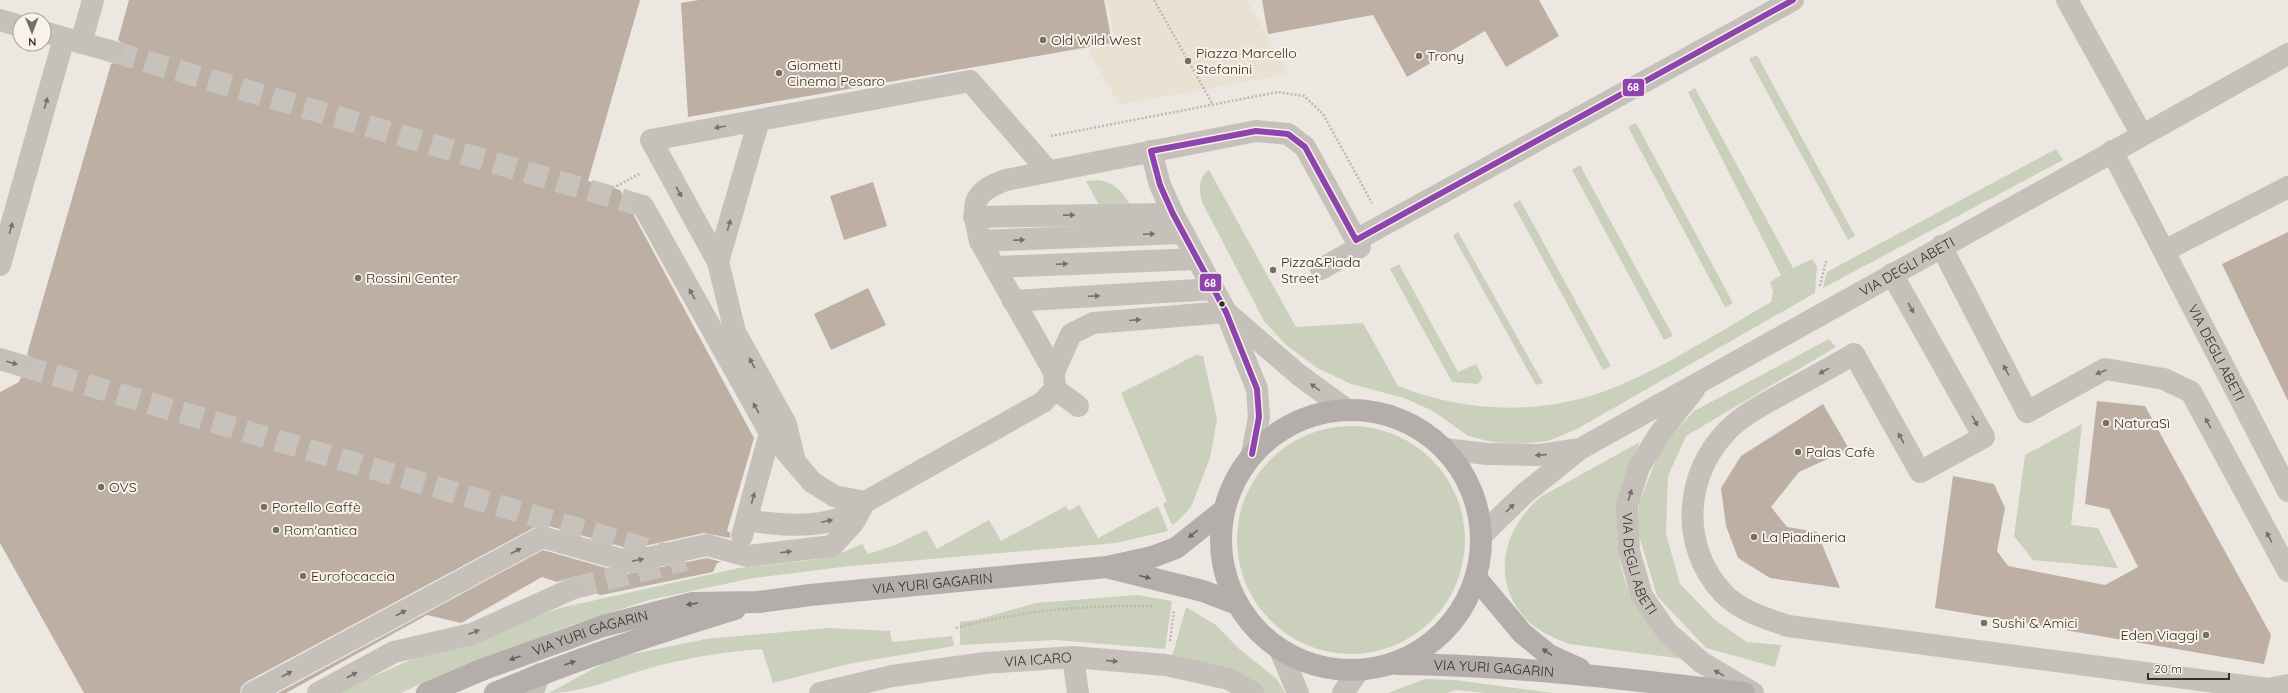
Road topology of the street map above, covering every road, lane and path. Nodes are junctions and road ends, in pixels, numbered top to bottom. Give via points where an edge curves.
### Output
1 (93, 0) edge
2 (1154, 0) edge
3 (1793, 0) edge
4 (2067, 0) edge
5 (1771, 5) edge
6 (0, 20) edge
7 (12, 24) edge
8 (63, 38) edge
9 (114, 52) tunnel mouth
10 (2288, 54) edge
11 (1212, 105) dead end
12 (759, 120) junction
13 (2142, 134) junction
14 (1151, 151) junction
15 (2112, 151) junction
16 (1048, 171) junction
17 (636, 175) dead end
18 (2288, 187) edge
19 (613, 188) dead end
20 (643, 206) tunnel mouth
21 (1173, 214) junction
22 (974, 217) junction
23 (1182, 233) junction
24 (980, 241) junction
25 (1358, 243) junction
26 (1940, 246) junction
27 (2164, 251) junction
28 (1197, 259) junction
29 (1826, 261) dead end
30 (718, 262) junction
31 (0, 265) edge
32 (995, 267) junction
33 (1321, 269) dead end
34 (1892, 274) junction
35 (1214, 289) junction
36 (1818, 291) dead end
37 (1013, 301) junction
38 (1226, 312) junction
39 (0, 359) edge
40 (24, 366) tunnel mouth
41 (1055, 381) junction
42 (1701, 381) junction
43 (1078, 406) dead end
44 (1347, 410) junction
45 (770, 433) junction
46 (1445, 449) junction
47 (1580, 449) junction
48 (1252, 454) junction
49 (795, 462) junction
50 (2288, 491) edge
51 (865, 502) junction
52 (1224, 510) junction
53 (1482, 535) junction
54 (1107, 567) junction
55 (2288, 571) edge
56 (1477, 579) junction
57 (574, 588) tunnel mouth
58 (759, 602) junction
59 (1237, 604) junction
60 (1155, 606) dead end
61 (1167, 607) dead end
62 (1175, 609) dead end
63 (956, 628) dead end
64 (1280, 650) junction
65 (1073, 657) junction
66 (1394, 664) junction
67 (1359, 670) junction
68 (540, 674) junction
69 (1594, 675) junction
70 (2288, 685) edge
71 (252, 693) edge
72 (318, 693) edge
73 (427, 693) edge
74 (495, 693) edge
75 (526, 693) edge
76 (820, 693) edge
77 (1078, 693) edge
78 (1253, 693) edge
79 (1298, 693) edge
80 (1344, 693) edge
81 (1744, 693) edge
82 (1753, 693) edge

1 - 8 street
2 - 11 path
3 - 5 street
4 - 13 street
5 - 25 street
6 - 7 street
8 - 9 street
31 -> 8 street
10 - 13 street, VIA DEGLI ABETI
12 - 16 street via 970,81
30 -> 12 street
12 -> 30 street via 651,140
13 - 15 street, VIA DEGLI ABETI
14 - 16 street
14 - 21 street via 1160,185
14 - 25 street via 1256,131 1288,134 1305,147
15 - 26 street, VIA DEGLI ABETI
15 - 27 street, VIA DEGLI ABETI
16 - 22 street via 988,186 976,200
17 - 19 path
18 - 27 street
45 -> 20 street
22 -> 21 street
21 - 23 street
22 - 24 street
24 -> 23 street
23 - 28 street
24 - 32 street
25 - 33 street
26 - 34 street, VIA DEGLI ABETI
55 -> 26 street via 2191,392 2164,379 2105,369 2027,412
27 - 50 street, VIA DEGLI ABETI
32 -> 28 street
28 - 35 street
29 - 36 path
49 -> 30 street via 786,424 735,332
32 - 37 street
34 - 42 street, VIA DEGLI ABETI
34 -> 70 street via 1984,437 1920,472 1854,354 1758,408 1729,429 1707,455 1696,481 1691,509 1694,539 1705,569 1724,594 1753,614 1788,626 2268,688
37 -> 35 street
35 - 38 street
37 - 41 street
41 -> 38 street via 1071,334 1093,323
44 -> 38 street via 1299,375
38 - 48 street via 1257,388 1259,416
39 -> 40 street
41 - 43 street
41 - 51 street via 1043,402 991,442
42 - 47 street, VIA DEGLI ABETI
82 -> 42 street, VIA DEGLI ABETI via 1701,662 1667,632 1642,596 1629,551 1627,505 1639,467 1660,433
44 - 46 main road, VIA YURI GAGARIN via 1383,413 1416,427
44 - 48 main road, VIA YURI GAGARIN via 1311,416 1279,431
45 - 49 street
45 - 51 street via 745,528 826,522 846,515
47 -> 46 street, VIA DEGLI ABETI via 1539,456
46 - 53 main road, VIA YURI GAGARIN via 1465,474 1477,504
53 -> 47 street, VIA DEGLI ABETI via 1524,494
48 - 52 main road, VIA YURI GAGARIN via 1234,480
49 - 51 street via 812,482 834,496
71 -> 51 street via 542,537 630,562 707,545 747,556 832,546 853,524
52 -> 54 main road, VIA YURI GAGARIN via 1176,548 1152,557
52 - 59 main road, VIA YURI GAGARIN via 1220,542 1225,574
53 - 56 main road, VIA YURI GAGARIN
54 - 58 main road, VIA YURI GAGARIN
54 -> 59 main road, VIA YURI GAGARIN via 1203,590
56 - 66 main road, VIA YURI GAGARIN via 1458,616 1440,635 1430,644
69 -> 56 main road, VIA YURI GAGARIN via 1549,654 1522,633
72 -> 57 street via 394,652 472,634
68 -> 58 main road, VIA YURI GAGARIN via 645,637
58 -> 73 main road, VIA YURI GAGARIN via 693,603 603,626 484,669
59 - 64 main road, VIA YURI GAGARIN via 1256,630
60 - 63 path via 1100,605 1027,613
61 - 62 path
64 - 67 main road, VIA YURI GAGARIN via 1305,662 1332,669
64 - 79 street
65 - 76 street, VIA ICARO via 985,663 892,676
65 - 77 street
65 -> 78 street, VIA ICARO via 1166,665 1229,679
66 - 67 main road, VIA YURI GAGARIN
66 - 69 main road, VIA YURI GAGARIN via 1458,664
67 - 80 street
68 - 74 main road, VIA YURI GAGARIN
68 - 75 street, VIA YURI GAGARIN via 534,688
69 - 81 main road, VIA YURI GAGARIN

